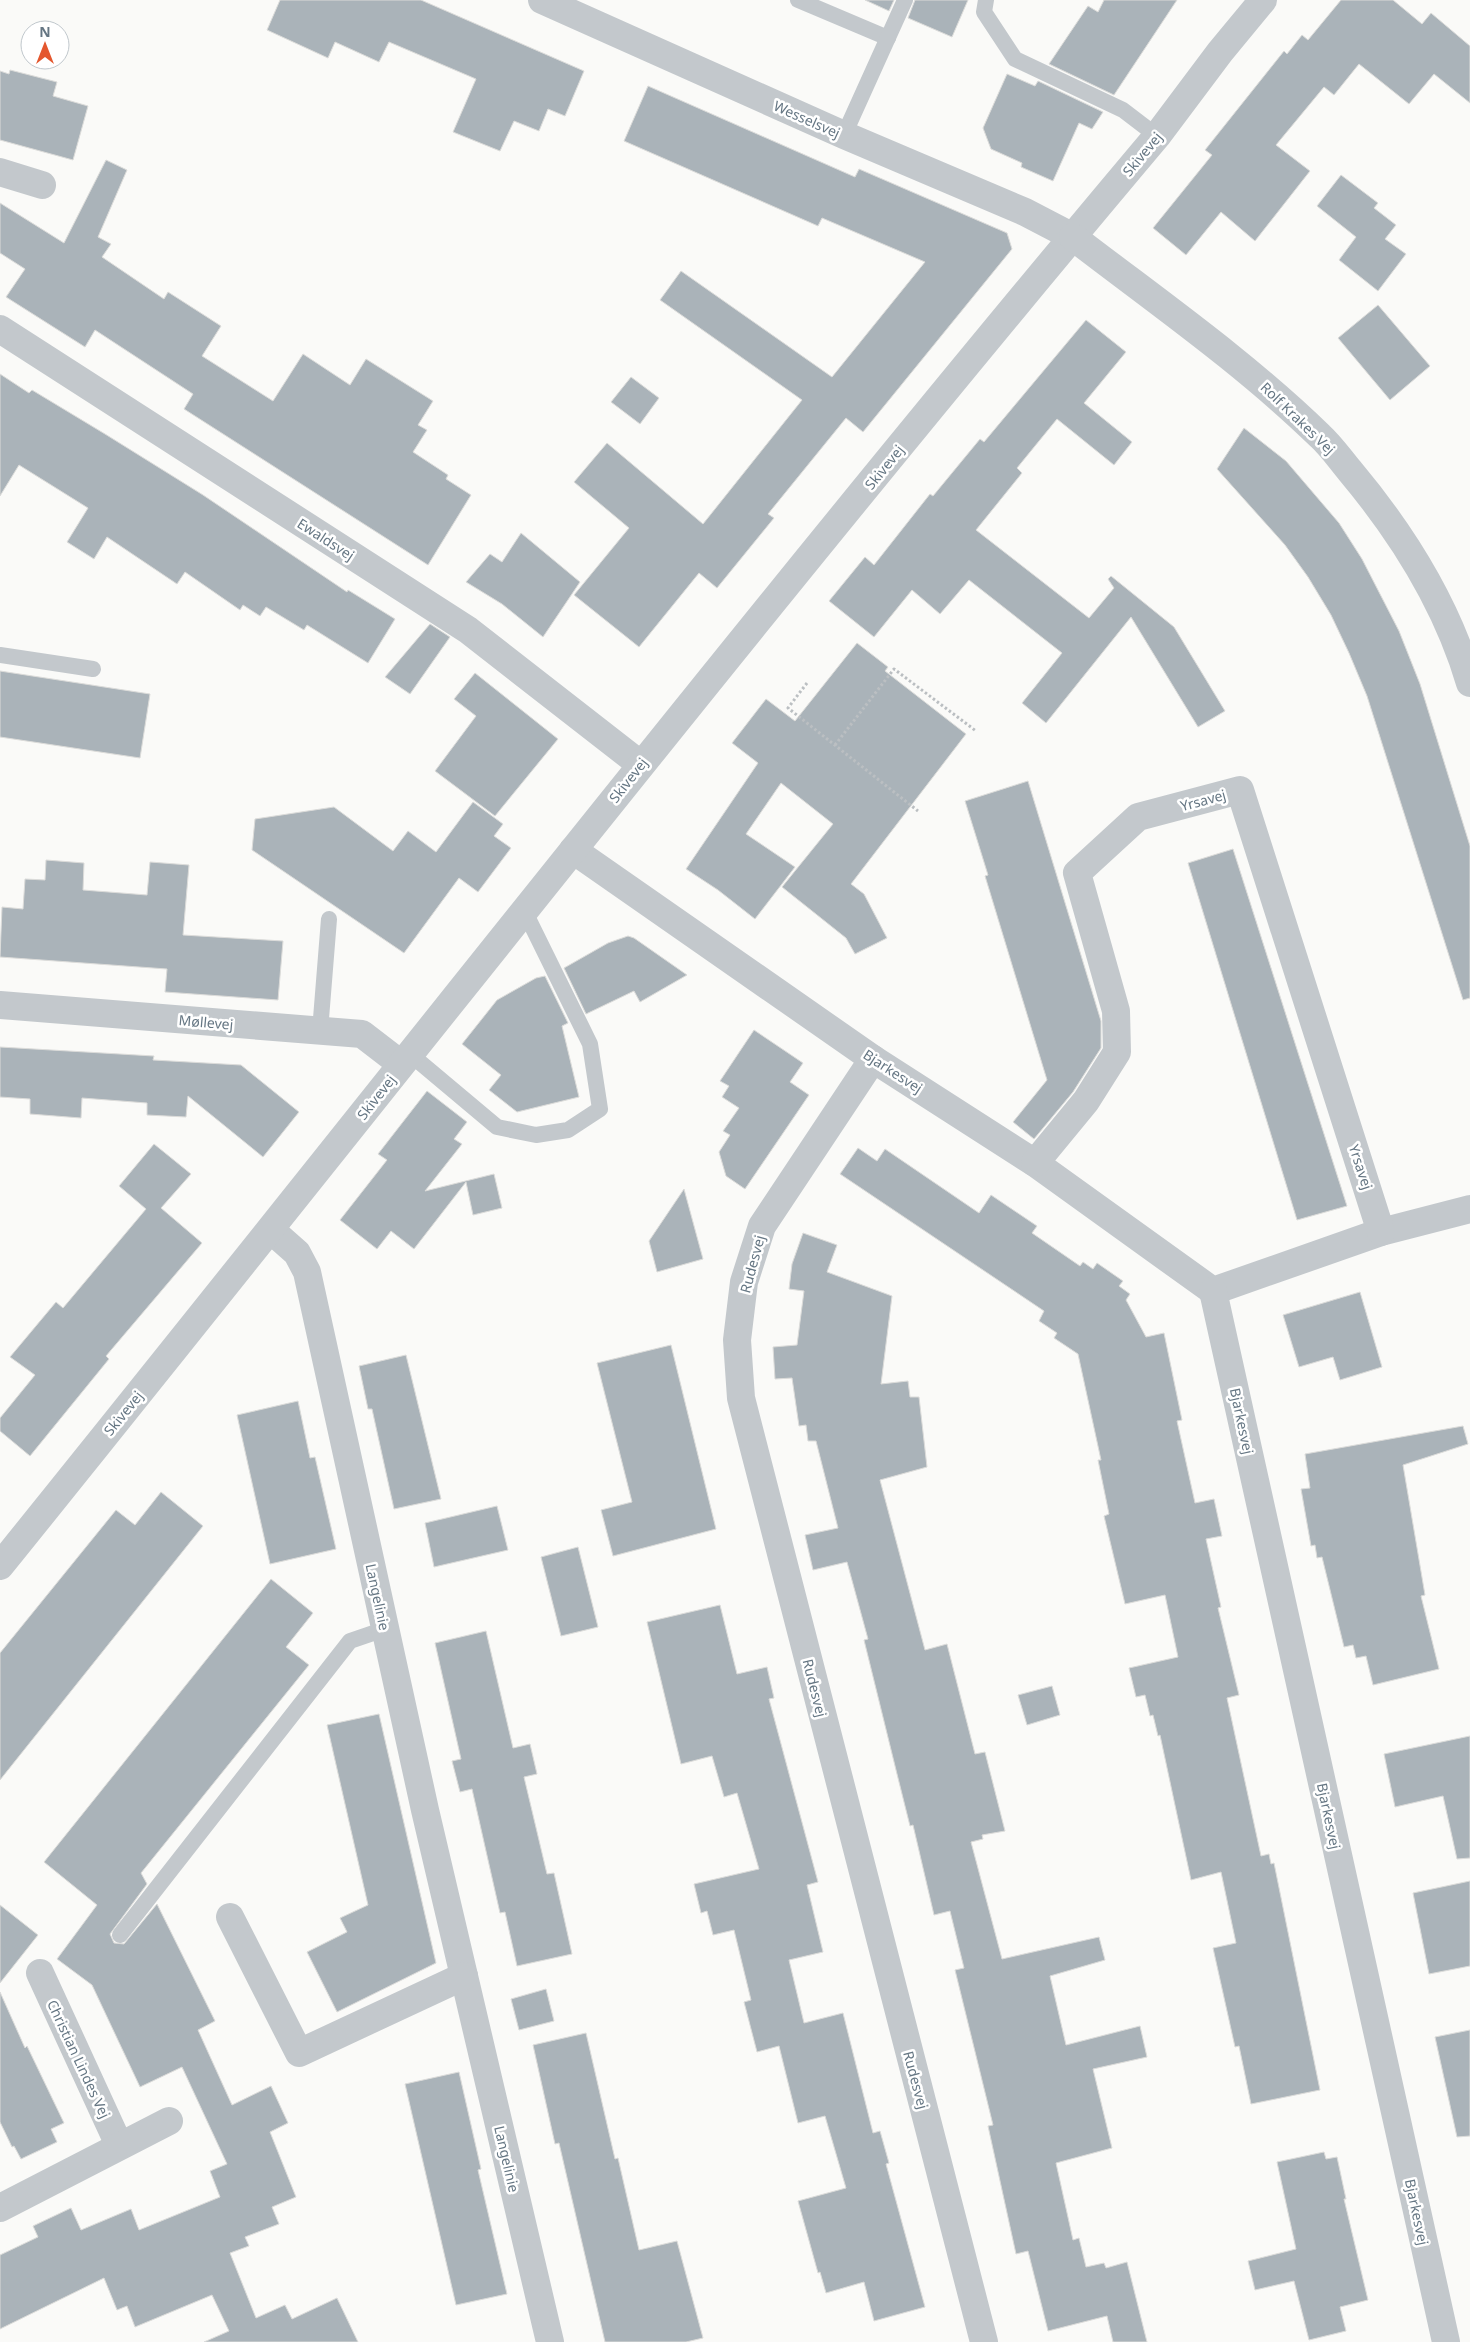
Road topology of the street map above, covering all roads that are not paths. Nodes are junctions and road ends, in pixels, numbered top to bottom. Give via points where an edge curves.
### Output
1 (542, 0) edge
2 (798, 0) edge
3 (905, 0) edge
4 (986, 0) edge
5 (1263, 0) edge
6 (888, 38) junction
7 (844, 135) junction
8 (1157, 136) junction
9 (0, 172) edge
10 (42, 185) dead end
11 (1072, 237) junction
12 (0, 329) edge
13 (0, 655) edge
14 (93, 669) dead end
15 (1470, 683) edge
16 (640, 764) junction
17 (574, 850) junction
18 (524, 910) junction
19 (329, 919) dead end
20 (0, 1005) edge
21 (320, 1031) junction
22 (405, 1059) junction
23 (873, 1059) junction
24 (1035, 1163) junction
25 (1470, 1209) edge
26 (271, 1230) junction
27 (1382, 1232) junction
28 (1213, 1291) junction
29 (0, 1566) edge
30 (386, 1629) junction
31 (230, 1917) dead end
32 (120, 1935) dead end
33 (40, 1973) dead end
34 (464, 1976) junction
35 (168, 2121) dead end
36 (119, 2145) junction
37 (0, 2208) edge
38 (542, 2339) edge
39 (984, 2342) edge
40 (1446, 2342) edge

1 - 7 street, Wesselsvej
2 - 6 lane
3 - 6 lane
4 - 8 lane via 984,12 1015,59 1123,110
5 - 8 street, Skivevej
6 - 7 lane
7 - 11 street, Wesselsvej via 1025,212
8 - 11 street, Skivevej
9 - 10 street
11 - 15 street, Rolf Krakes Vej via 1258,379 1322,437 1378,504 1424,577 1462,655
11 - 16 street, Skivevej
12 - 16 street, Ewaldsvej via 468,630
13 - 14 lane
16 - 17 street, Skivevej
17 - 18 street, Skivevej
17 - 23 street, Bjarkesvej
18 - 22 street, Skivevej
18 - 22 lane via 590,1044 600,1109 568,1130 536,1135 497,1127
19 - 21 lane
20 - 21 street, Møllevej
21 - 22 street, Møllevej via 362,1034
22 - 26 street, Skivevej
23 - 24 street, Bjarkesvej
23 - 39 street, Rudesvej via 762,1226 743,1292 737,1340 741,1398
24 - 27 street, Yrsavej via 1086,1101 1117,1052 1116,1011 1077,874 1138,817 1240,790
24 - 28 street, Bjarkesvej
25 - 27 street
26 - 29 street, Skivevej
26 - 30 street, Langelinie via 297,1253 307,1272
27 - 28 street
28 - 40 street, Bjarkesvej
30 - 32 lane via 350,1641
30 - 34 street, Langelinie
31 - 34 street via 299,2054
33 - 36 street, Christian Lindes Vej
34 - 38 street, Langelinie
35 - 36 street
36 - 37 street

